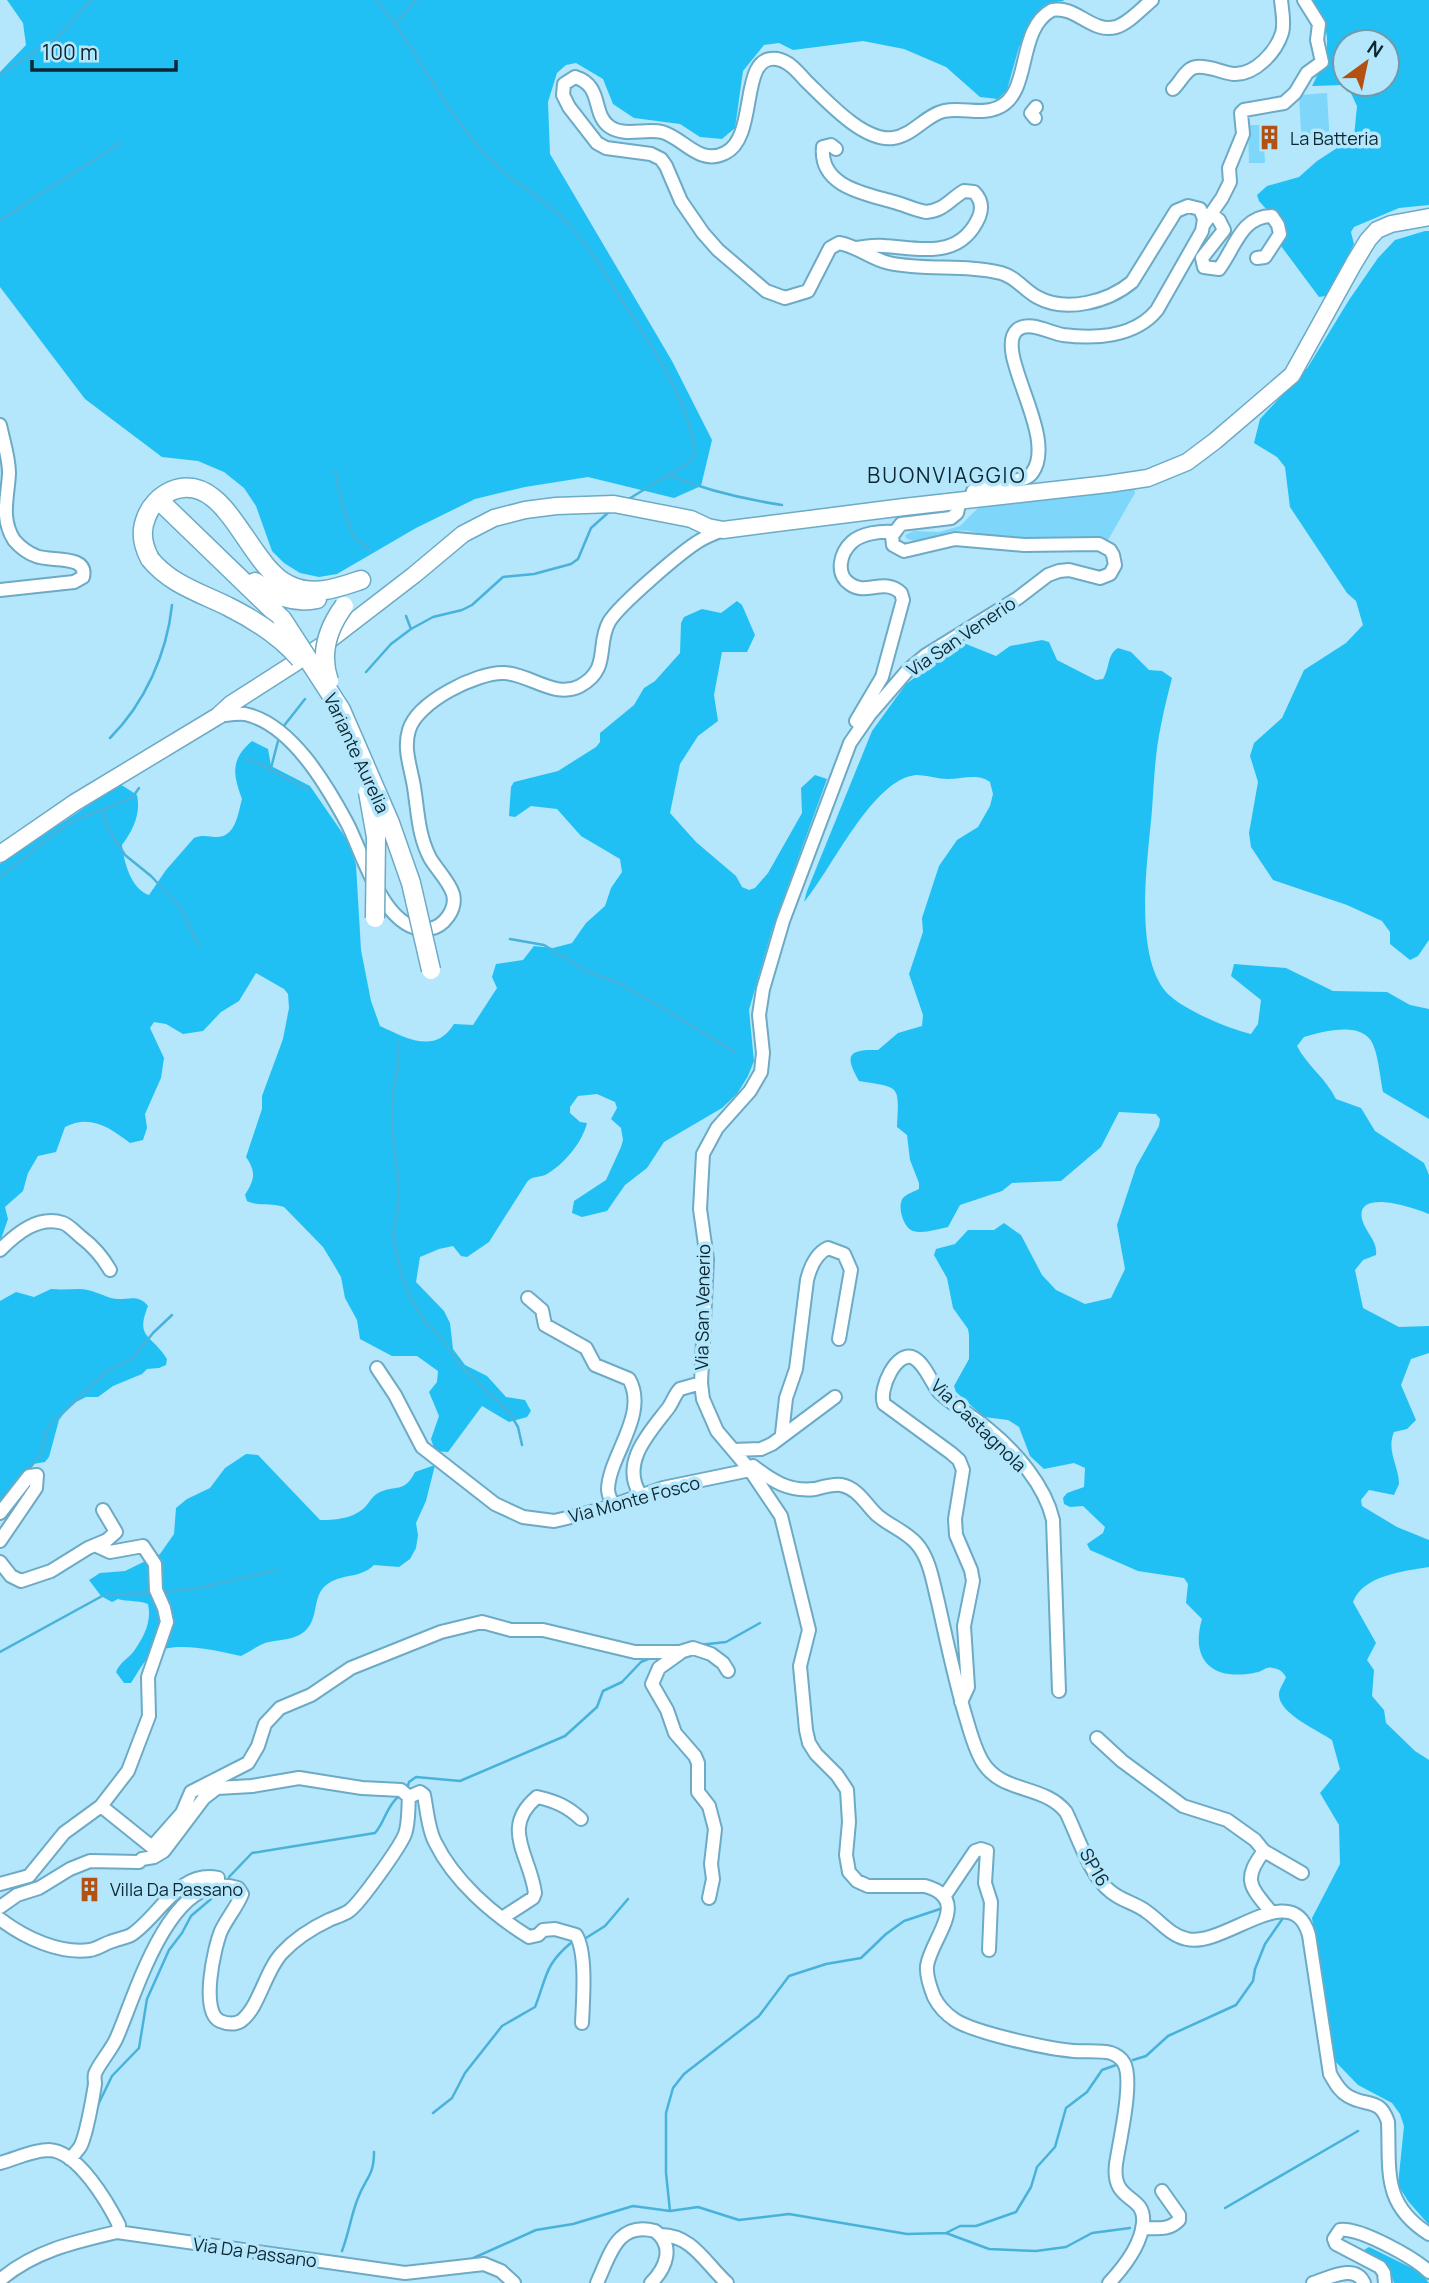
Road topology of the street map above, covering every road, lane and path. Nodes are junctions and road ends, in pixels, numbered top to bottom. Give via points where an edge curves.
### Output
1 (1152, 0) edge
2 (1281, 0) edge
3 (1304, 0) edge
4 (1173, 89) dead end
5 (836, 149) dead end
6 (1429, 218) edge
7 (1208, 219) junction
8 (856, 248) junction
9 (1257, 258) dead end
10 (0, 425) edge
11 (966, 499) junction
12 (166, 507) dead end
13 (723, 530) junction
14 (894, 532) junction
15 (223, 561) junction
16 (361, 580) junction
17 (0, 590) edge
18 (341, 710) junction
19 (219, 716) junction
20 (847, 750) junction
21 (358, 751) junction
22 (0, 854) edge
23 (374, 924) dead end
24 (431, 970) dead end
25 (0, 1250) edge
26 (110, 1270) dead end
27 (528, 1298) dead end
28 (839, 1339) dead end
29 (377, 1368) dead end
30 (701, 1383) junction
31 (835, 1397) dead end
32 (782, 1434) junction
33 (733, 1450) junction
34 (750, 1470) junction
35 (640, 1494) junction
36 (613, 1505) junction
37 (103, 1510) dead end
38 (0, 1513) edge
39 (0, 1541) edge
40 (97, 1546) junction
41 (0, 1562) edge
42 (680, 1652) junction
43 (729, 1671) dead end
44 (1059, 1691) dead end
45 (961, 1703) junction
46 (1097, 1738) dead end
47 (409, 1797) junction
48 (101, 1806) junction
49 (580, 1819) dead end
50 (152, 1847) junction
51 (1264, 1851) junction
52 (142, 1859) junction
53 (1302, 1873) dead end
54 (0, 1884) edge
55 (218, 1884) junction
56 (944, 1897) junction
57 (709, 1898) dead end
58 (0, 1907) edge
59 (1271, 1912) junction
60 (502, 1918) junction
61 (0, 1920) edge
62 (989, 1950) dead end
63 (582, 2023) dead end
64 (70, 2160) junction
65 (0, 2163) edge
66 (1162, 2191) dead end
67 (1142, 2228) junction
68 (117, 2232) junction
69 (1429, 2234) edge
70 (661, 2235) junction
71 (1429, 2272) edge
72 (0, 2280) edge
73 (514, 2283) edge
74 (597, 2283) edge
75 (651, 2283) edge
76 (727, 2283) edge
77 (1109, 2283) edge
78 (1313, 2283) edge
79 (1364, 2283) edge
80 (1385, 2283) edge

1 - 8 street via 1112,28 1064,10 1046,13 1031,38 1010,100 993,110 942,111 893,138 855,125 779,60 767,60 757,69 750,84 744,128 731,149 717,156 692,151 663,132 611,128 586,82 575,77 565,84 565,101 597,143 651,153 660,159 703,233 766,291 785,298 803,294 833,245
2 - 4 street via 1281,35 1258,67 1234,74 1197,66
3 - 7 street via 1319,24 1322,62 1307,73 1284,103 1241,113 1243,134 1229,168 1230,182
5 - 8 street via 823,146 823,159 854,192 926,212 947,206 964,191 974,192 981,201 979,217 956,245
6 - 11 main road via 1377,230 1292,375 1186,462 1148,478
7 - 8 street via 1197,207 1180,208 1132,282 1100,301 1081,303 1039,299 1002,274 888,263
7 - 9 street via 1219,220 1224,230 1202,258 1204,267 1219,269 1248,223 1259,216 1272,216 1280,234 1263,259
7 - 11 street via 1157,310 1139,325 1099,337 1029,326 1016,331 1011,350 1032,412 1035,466 1023,479 982,484
10 - 17 street via 9,474 3,511 13,540 38,558 78,562 84,574 74,582
11 - 13 main road
11 - 14 street via 955,515 901,524
12 - 15 highway, Variante Aurelia
13 - 19 main road, bridge via 614,504 525,510 477,524 323,645
13 - 19 street via 698,542 620,607 608,623 601,664 579,687 554,689 524,677 495,674 447,693 417,714 408,730 407,752 418,825 432,861 453,894 454,906 446,920 432,929 417,929 394,914 306,757 258,718
14 - 20 street via 857,538 841,560 841,571 850,585 891,586 903,600 882,677 845,736
14 - 20 street, Via San Venerio via 893,545 904,551 955,539 1099,544 1110,550 1115,565 1110,574 1100,578 1069,570 1048,575 926,655 898,680
15 - 16 highway via 272,593 292,600 330,596
15 - 18 highway, Variante Aurelia, bridge via 282,619
16 - 18 highway, bridge via 328,634 324,660
16 - 18 highway, bridge via 319,591 286,584 265,568 218,500 191,488 159,499 144,523 150,559 174,581 231,607 273,634 302,661
18 - 21 highway, Variante Aurelia, bridge
19 - 22 main road via 74,803
20 - 30 street, Via San Venerio via 783,921 763,989 761,1072 717,1128 703,1154 700,1209 707,1259
21 - 23 highway, bridge via 376,837
21 - 24 highway, Variante Aurelia, bridge via 411,883
25 - 26 street via 29,1226 64,1223 96,1250
27 - 36 street via 542,1310 551,1331 586,1348 595,1365 632,1383 633,1409 608,1489
28 - 32 street via 851,1270 845,1254 828,1248 810,1267
29 - 36 street, Via Monte Fosco via 422,1447 495,1504 523,1517 554,1521
30 - 33 street, Via San Venerio via 711,1419
30 - 35 street via 680,1389 646,1435 633,1475
31 - 32 street
32 - 33 street via 761,1449
33 - 34 street, Via San Venerio
33 - 45 street, SP16 / SP16 via 790,1489 849,1488 915,1541 926,1558
34 - 35 street, Via Monte Fosco
34 - 56 street, Via San Venerio via 781,1516 806,1613 808,1630 800,1666 803,1713 809,1743 848,1790 849,1872 868,1886 925,1886
35 - 36 street, Via Monte Fosco
37 - 40 street via 116,1532
38 - 39 street via 29,1476 37,1475 36,1488
40 - 41 street via 21,1581
40 - 48 street via 110,1552 143,1546 155,1564 156,1590 167,1622 148,1677 149,1716 128,1771
42 - 43 street via 702,1650
42 - 50 street via 635,1652 543,1630 511,1630 482,1622 441,1633 351,1668 311,1695 280,1708 265,1724 248,1763 191,1792 182,1813
42 - 57 street via 659,1668 652,1684 675,1733 698,1763 698,1792 709,1806 715,1829
44 - 45 street, Via Castagnola via 1049,1503 1035,1480 989,1430 940,1392 920,1364 908,1357 887,1377 881,1394 884,1404 951,1453 963,1470 954,1528 973,1581 964,1626 968,1687
45 - 59 street, SP16 / SP16 via 986,1769 1001,1782 1061,1805 1098,1877 1112,1894 1148,1912 1178,1936 1194,1940 1227,1932
46 - 51 street via 1183,1806 1227,1820
47 - 52 street via 401,1790 299,1778 218,1788 204,1798 164,1851
47 - 55 street via 406,1831 398,1849 359,1903 305,1933 282,1952 252,2007 240,2021 229,2025 212,2014 209,1998 221,1931 242,1894 238,1888
47 - 60 street via 420,1792 424,1795 435,1841 457,1878
48 - 50 street
48 - 54 street via 64,1833 29,1876
49 - 60 street via 563,1804 547,1799 537,1797 527,1805 518,1829 535,1893
50 - 52 street
51 - 53 street
51 - 59 street via 1249,1878
52 - 58 street via 90,1861
55 - 61 street via 218,1878 208,1876 194,1880 164,1901 129,1936 93,1950 43,1944
55 - 64 street via 182,1906 161,1936 109,2055 95,2072 81,2146
56 - 62 street via 975,1851 987,1851
56 - 67 street via 947,1915 927,1975 947,2015 977,2030 1051,2048 1105,2052 1123,2061 1126,2088 1116,2178 1121,2191 1140,2207
59 - 69 street via 1288,1912 1306,1925 1330,2074 1346,2096 1376,2105 1385,2113 1395,2201
60 - 63 street via 529,1937 555,1929 576,1935 581,1943
64 - 65 street via 49,2150
64 - 68 street via 93,2181 111,2207 119,2225
66 - 67 street via 1179,2215 1177,2222 1166,2229
67 - 77 street via 1136,2246
68 - 72 street, Via Da Passano via 35,2255
68 - 73 street, Via Da Passano via 405,2273 484,2264
70 - 74 street via 639,2229 623,2234
70 - 75 street via 668,2254
70 - 76 street via 672,2235 692,2246
71 - 80 street via 1396,2250 1351,2230 1340,2230 1336,2244 1380,2267
78 - 79 street via 1350,2272

